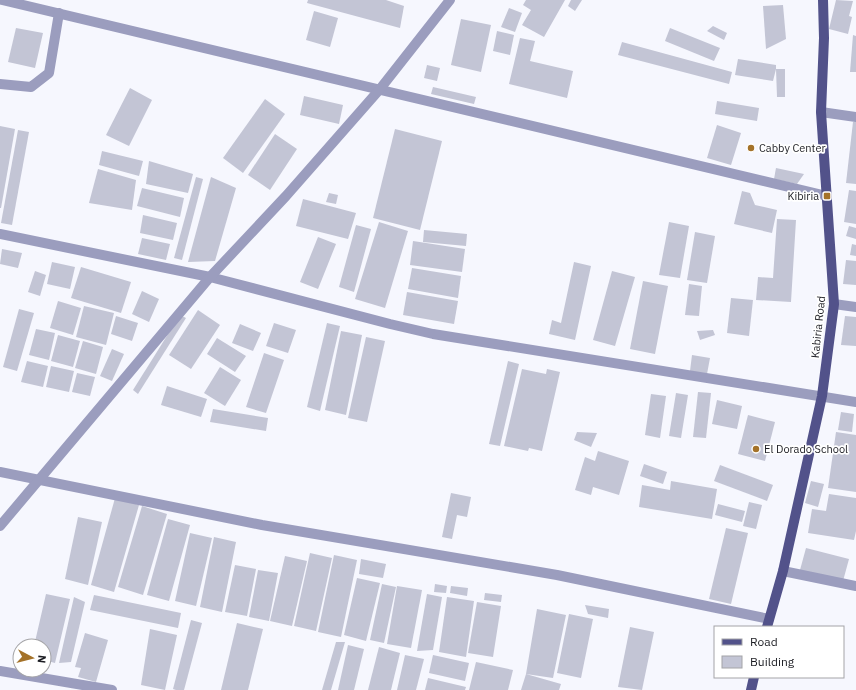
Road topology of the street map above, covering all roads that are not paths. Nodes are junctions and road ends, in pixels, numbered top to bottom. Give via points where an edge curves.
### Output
1 (2, 0) edge
2 (450, 0) edge
3 (823, 0) edge
4 (59, 14) junction
5 (0, 84) edge
6 (380, 89) junction
7 (821, 112) junction
8 (856, 117) edge
9 (827, 196) junction
10 (0, 234) edge
11 (210, 276) junction
12 (834, 304) junction
13 (856, 307) edge
14 (822, 396) junction
15 (856, 402) edge
16 (0, 472) edge
17 (38, 480) junction
18 (0, 526) edge
19 (783, 571) junction
20 (856, 586) edge
21 (768, 623) edge
22 (0, 671) edge
23 (754, 678) edge
24 (112, 690) edge
25 (751, 690) edge

1 - 4 street
2 - 6 street
3 - 7 main road, Kabiria Road
4 - 5 street via 49,73 31,87
4 - 6 street
6 - 9 street
6 - 11 street via 286,196
7 - 8 street
7 - 9 main road, Kabiria Road
9 - 12 main road, Kabiria Road
10 - 11 street
11 - 14 street via 433,334
11 - 17 street
12 - 13 street
12 - 14 main road, Kabiria Road
14 - 15 street
14 - 19 main road, Kabiria Road
16 - 17 street
17 - 18 street
17 - 21 street via 262,525 557,575
19 - 20 street
19 - 21 main road, Kabiria Road
22 - 24 street
23 - 25 main road

